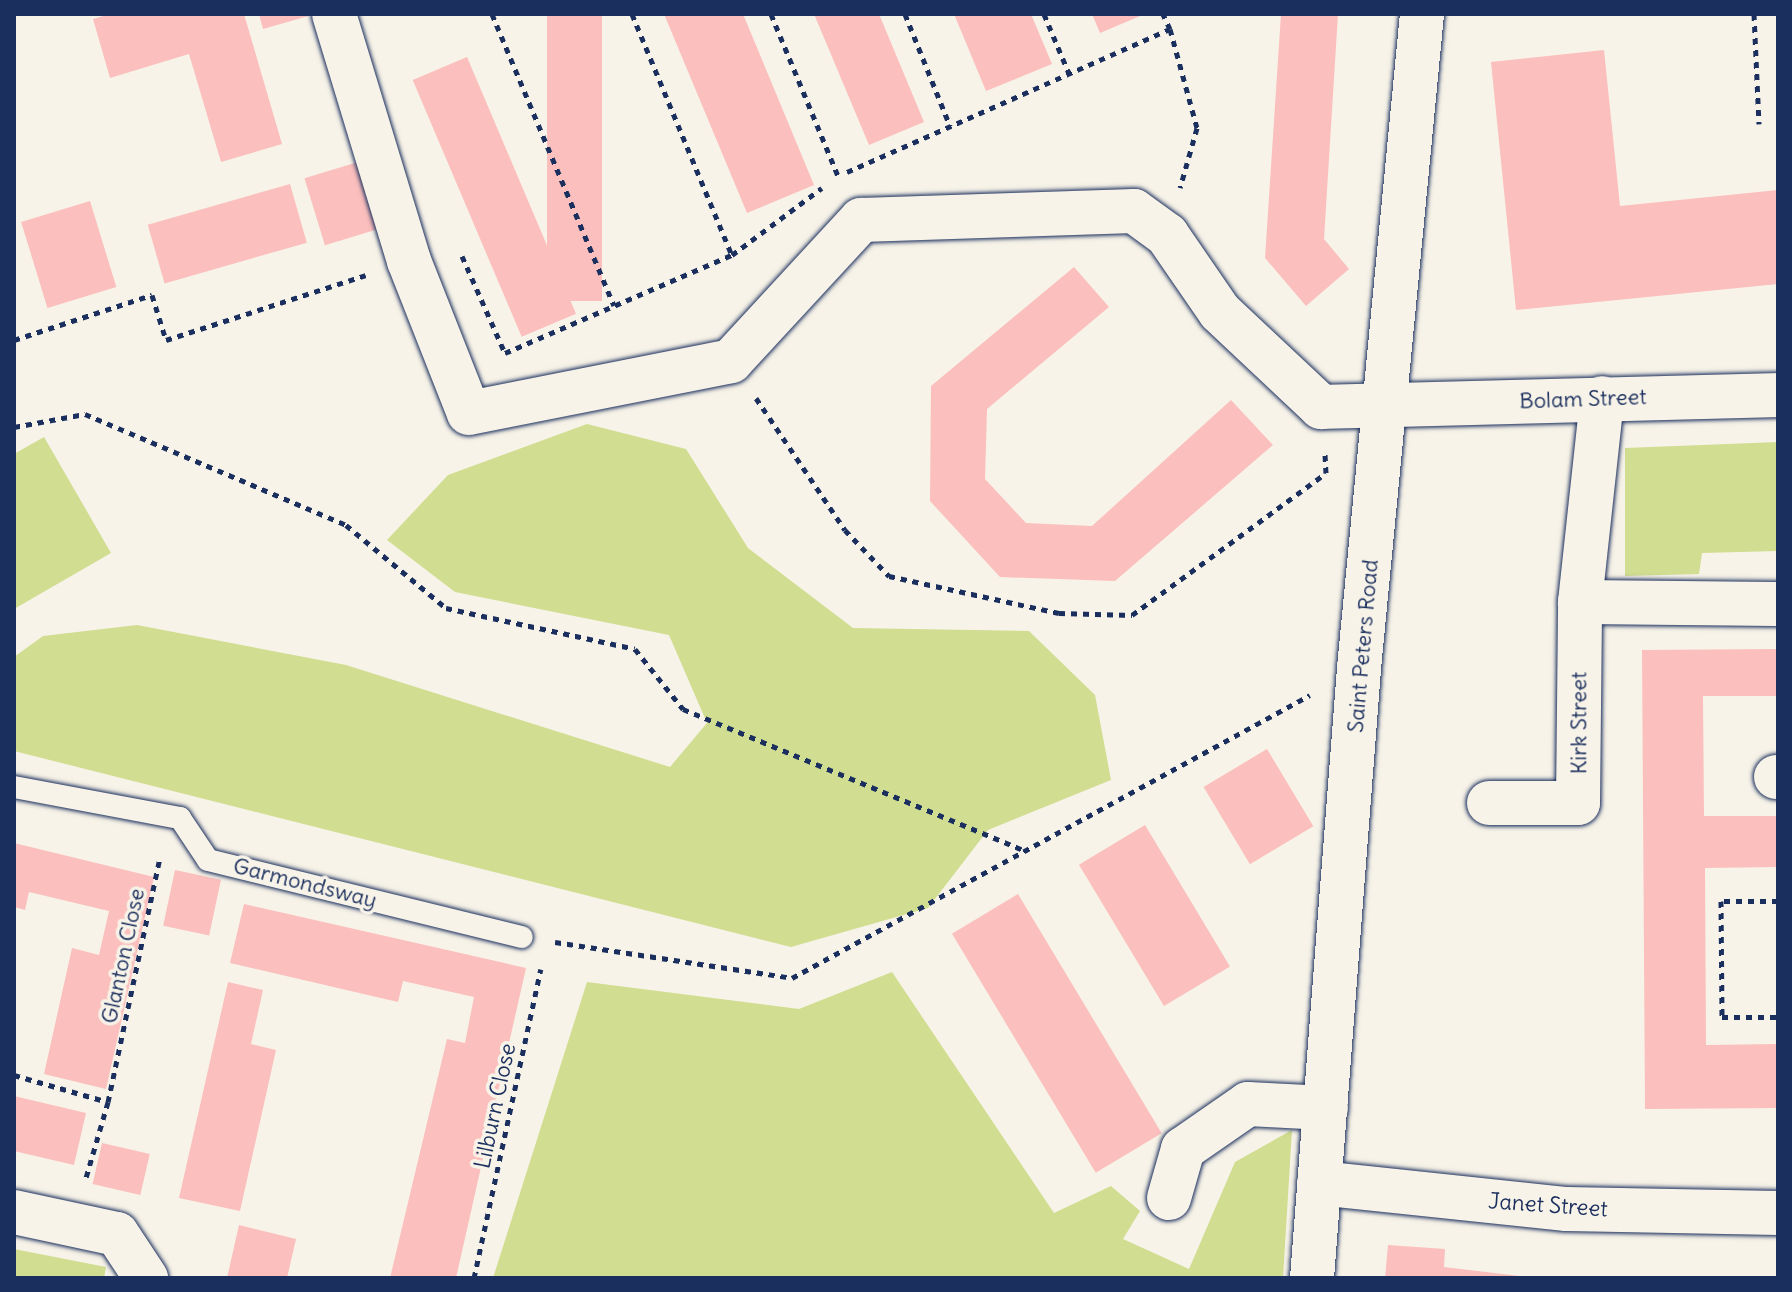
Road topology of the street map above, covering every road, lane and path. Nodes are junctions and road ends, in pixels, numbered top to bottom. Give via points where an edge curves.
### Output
1 (334, 14) edge
2 (492, 14) edge
3 (632, 14) edge
4 (771, 14) edge
5 (905, 14) edge
6 (1044, 14) edge
7 (1163, 14) edge
8 (1422, 14) edge
9 (1754, 14) edge
10 (1170, 29) junction
11 (1070, 76) junction
12 (1759, 124) dead end
13 (950, 126) junction
14 (838, 176) junction
15 (1167, 235) junction
16 (732, 255) junction
17 (409, 261) junction
18 (614, 306) junction
19 (14, 340) edge
20 (731, 361) junction
21 (1778, 395) edge
22 (1602, 398) junction
23 (1387, 406) junction
24 (1321, 407) junction
25 (14, 427) edge
26 (1580, 602) junction
27 (1778, 604) edge
28 (1359, 668) junction
29 (14, 787) edge
30 (1489, 803) dead end
31 (169, 817) junction
32 (1024, 850) junction
33 (1778, 901) edge
34 (522, 937) joint
35 (547, 941) junction
36 (1778, 1017) edge
37 (14, 1075) edge
38 (108, 1102) junction
39 (1326, 1108) junction
40 (1319, 1183) junction
41 (1169, 1198) dead end
42 (14, 1212) edge
43 (1778, 1213) edge
44 (72, 1224) junction
45 (146, 1278) edge
46 (474, 1278) edge
47 (1312, 1278) edge

1 - 17 street
2 - 18 path
3 - 16 path
4 - 14 path
5 - 13 path
6 - 11 path
7 - 10 path
8 - 23 street, Saint Peters Road
9 - 12 path
10 - 11 path
10 - 15 path via 1197,128
11 - 13 path
13 - 14 path
14 - 16 path
15 - 20 street via 1134,211 861,220
15 - 24 street via 1220,312
16 - 18 path
17 - 18 path via 457,245 505,353
17 - 19 path via 166,340 152,295
17 - 20 street via 469,413
20 - 24 path via 845,530 889,576 1059,613 1132,615 1326,473
21 - 22 street, Bolam Street
22 - 23 street, Bolam Street
22 - 26 street, Kirk Street
23 - 24 street, Bolam Street
23 - 28 street, Saint Peters Road
25 - 32 path via 85,414 346,525 446,608 635,649 683,709
26 - 27 street
26 - 30 street, Kirk Street via 1578,803
28 - 32 path
28 - 39 street, Saint Peters Road
29 - 31 lane
31 - 34 lane, Garmondsway via 180,818 208,860
31 - 38 path, Glanton Close
32 - 35 path via 792,978
33 - 36 path via 1721,901 1721,916 1722,1017
34 - 35 path
35 - 46 path, Lilburn Close
37 - 38 path
38 - 44 path, Glanton Close
39 - 40 street, Saint Peters Road
39 - 41 street via 1248,1104 1183,1149
40 - 43 street, Janet Street via 1567,1209
40 - 47 street, Saint Peters Road
42 - 44 street
44 - 45 street via 117,1234

